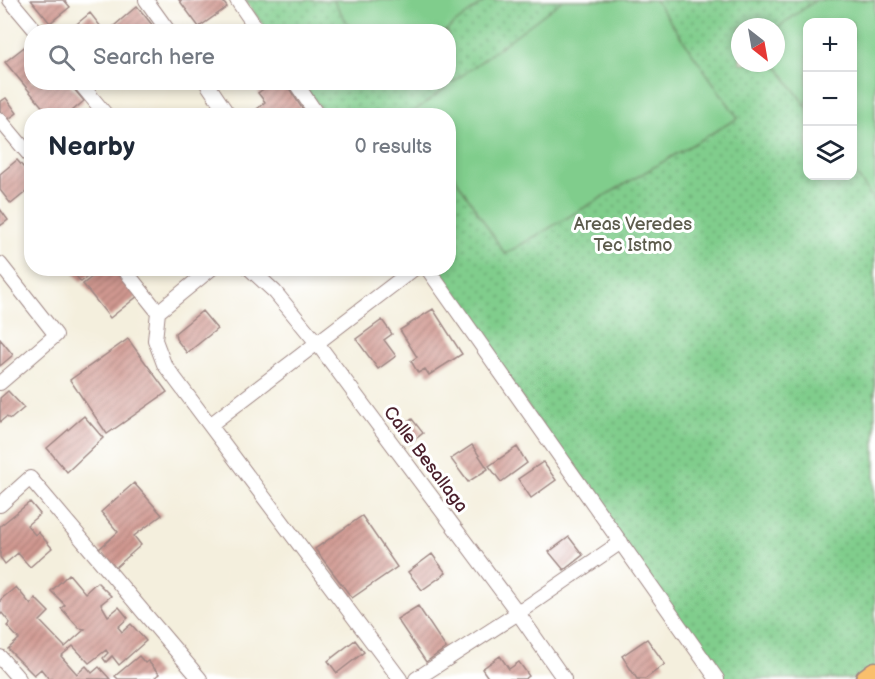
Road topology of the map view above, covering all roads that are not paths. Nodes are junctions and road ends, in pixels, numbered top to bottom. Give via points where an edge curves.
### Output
1 (10, 0) edge
2 (146, 0) edge
3 (237, 0) edge
4 (30, 24) edge
5 (163, 24) edge
6 (254, 24) edge
7 (86, 90) edge
8 (211, 90) edge
9 (300, 90) edge
10 (100, 108) edge
11 (224, 108) edge
12 (313, 108) edge
13 (0, 120) edge
14 (24, 148) edge
15 (0, 264) edge
16 (129, 276) edge
17 (202, 276) edge
18 (258, 276) edge
19 (405, 276) edge
20 (433, 276) edge
21 (158, 312) junction
22 (317, 343) junction
23 (0, 383) edge
24 (210, 426) junction
25 (0, 505) edge
26 (621, 542) junction
27 (518, 613) junction
28 (0, 657) edge
29 (875, 673) edge
30 (19, 679) edge
31 (200, 679) edge
32 (400, 679) edge
33 (416, 679) edge
34 (564, 679) edge
35 (717, 679) edge
36 (867, 679) edge

1 - 4 street
2 - 5 street
3 - 6 street
7 - 10 street
8 - 11 street
9 - 12 street
13 - 14 street
15 - 23 street via 56,335
16 - 21 street
17 - 21 street
18 - 22 street, Calle Besallaga
19 - 22 street
20 - 26 street
21 - 24 street via 155,340 164,364
22 - 24 street
22 - 27 street, Calle Besallaga
24 - 32 street
25 - 31 street via 30,478
26 - 27 street
26 - 35 street
27 - 33 street
27 - 34 street, Calle Besallaga
28 - 30 street
29 - 36 main road

